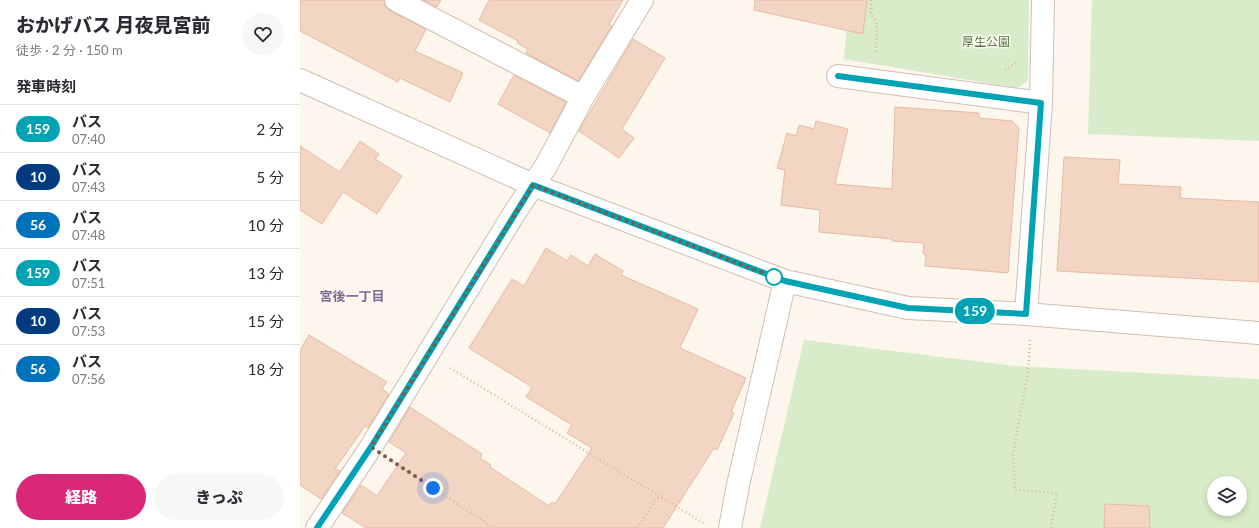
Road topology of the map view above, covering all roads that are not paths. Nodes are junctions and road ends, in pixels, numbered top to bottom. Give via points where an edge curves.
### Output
1 (396, 0) edge
2 (642, 0) edge
3 (1043, 0) edge
4 (838, 76) dead end
5 (300, 80) edge
6 (583, 96) junction
7 (1041, 103) junction
8 (533, 185) junction
9 (785, 281) junction
10 (1026, 314) junction
11 (1259, 333) edge
12 (317, 528) edge
13 (730, 528) edge

1 - 6 street
2 - 6 street
3 - 7 street
4 - 7 street
5 - 8 street
6 - 8 street via 546,166
7 - 10 street
8 - 9 street
8 - 12 street via 371,447
9 - 10 street via 908,308
9 - 13 street
10 - 11 street

